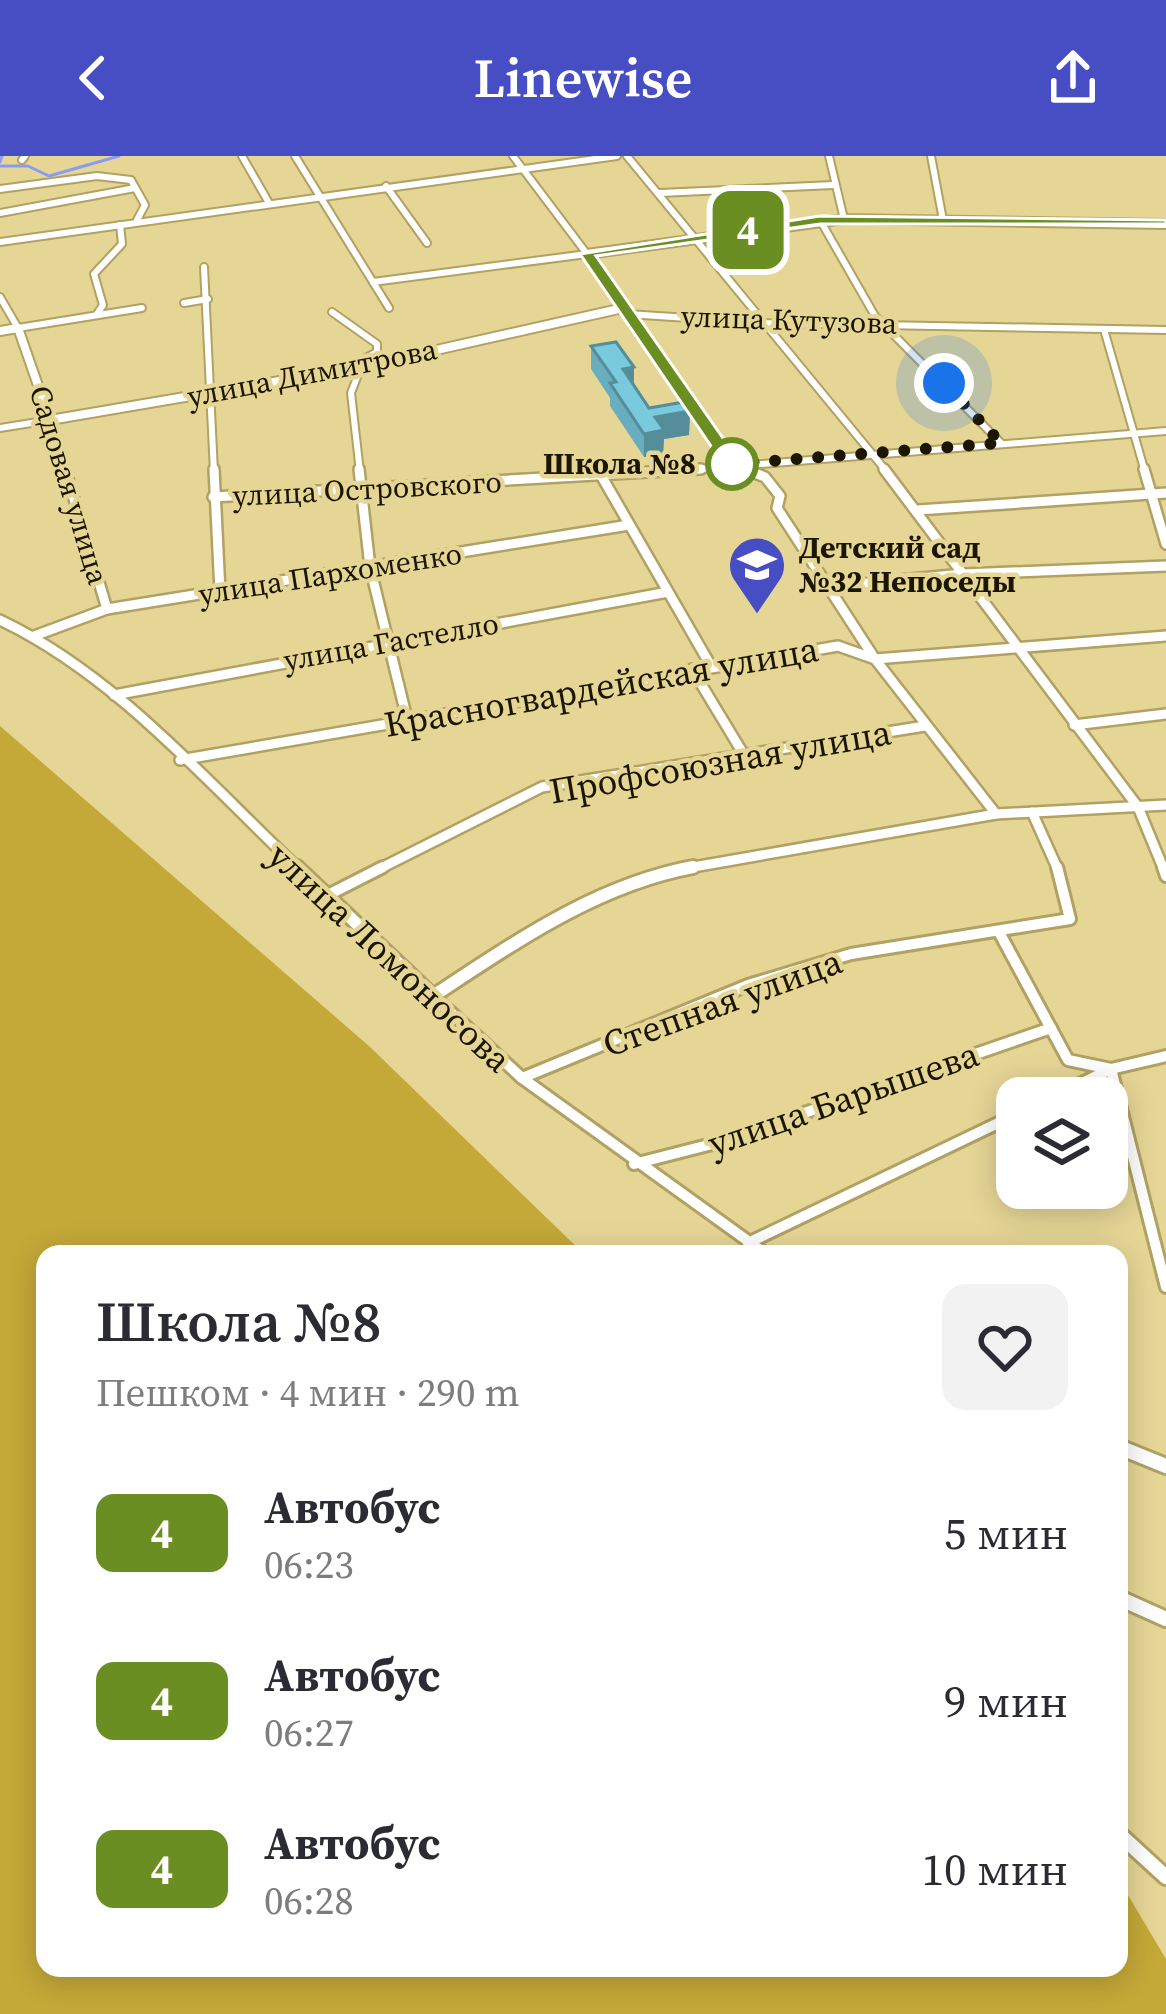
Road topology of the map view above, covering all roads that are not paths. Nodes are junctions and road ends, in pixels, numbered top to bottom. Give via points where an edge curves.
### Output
1 (242, 156) edge
2 (295, 156) edge
3 (513, 156) edge
4 (617, 156) edge
5 (627, 156) edge
6 (829, 156) edge
7 (932, 156) edge
8 (527, 169) junction
9 (833, 185) junction
10 (386, 186) junction
11 (135, 188) junction
12 (0, 189) edge
13 (660, 193) junction
14 (319, 196) junction
15 (269, 203) junction
16 (0, 213) edge
17 (844, 219) junction
18 (137, 220) junction
19 (820, 220) junction
20 (943, 220) junction
21 (1166, 224) edge
22 (120, 225) junction
23 (692, 237) junction
24 (0, 242) edge
25 (427, 243) dead end
26 (587, 254) junction
27 (204, 267) dead end
28 (373, 282) junction
29 (0, 297) edge
30 (208, 299) junction
31 (184, 302) dead end
32 (142, 308) dead end
33 (388, 308) dead end
34 (625, 311) junction
35 (332, 312) dead end
36 (97, 314) junction
37 (766, 323) junction
38 (886, 323) junction
39 (18, 328) junction
40 (1166, 330) edge
41 (0, 331) edge
42 (1105, 333) junction
43 (361, 367) junction
44 (346, 369) junction
45 (209, 394) junction
46 (50, 420) junction
47 (0, 428) edge
48 (1166, 431) edge
49 (1131, 434) junction
50 (1001, 443) junction
51 (867, 455) junction
52 (732, 464) junction
53 (602, 477) junction
54 (363, 489) junction
55 (1166, 493) edge
56 (1150, 494) junction
57 (213, 497) junction
58 (918, 510) junction
59 (629, 525) junction
60 (1166, 544) edge
61 (1166, 566) edge
62 (370, 567) junction
63 (963, 574) junction
64 (827, 586) junction
65 (220, 592) junction
66 (668, 592) junction
67 (107, 609) junction
68 (0, 620) edge
69 (34, 636) junction
70 (1166, 636) edge
71 (384, 642) junction
72 (1012, 646) junction
73 (875, 659) junction
74 (711, 666) junction
75 (692, 669) junction
76 (114, 695) junction
77 (1166, 714) edge
78 (406, 719) junction
79 (1074, 724) junction
80 (926, 726) junction
81 (744, 755) junction
82 (180, 760) junction
83 (1166, 806) edge
84 (1138, 807) junction
85 (1032, 812) junction
86 (996, 814) junction
87 (1166, 876) edge
88 (322, 898) junction
89 (999, 932) junction
90 (433, 996) junction
91 (1051, 1028) junction
92 (1166, 1056) edge
93 (1111, 1070) junction
94 (1096, 1077) edge
95 (522, 1078) junction
96 (996, 1124) edge
97 (634, 1164) junction
98 (748, 1243) junction
99 (751, 1245) edge
100 (1166, 1287) edge
101 (1128, 1451) edge
102 (1166, 1466) edge
103 (1128, 1602) edge
104 (1166, 1619) edge
105 (1128, 1842) edge
106 (1166, 1877) edge

1 - 15 street
2 - 14 street
3 - 8 street
4 - 8 street
5 - 13 street
6 - 9 street
7 - 20 street
8 - 10 street
8 - 26 street
9 - 13 street
9 - 17 street
10 - 14 street
10 - 25 street
11 - 12 street via 131,180 97,176
11 - 16 street
11 - 18 street via 145,205
13 - 23 street
14 - 15 street
14 - 28 street
15 - 18 street
17 - 19 street
17 - 20 street
18 - 22 street
19 - 23 street
19 - 38 street
20 - 21 street
22 - 24 street
22 - 36 street via 122,244 94,274 103,305
23 - 26 street
23 - 37 street
26 - 28 street
26 - 34 street
27 - 30 street
28 - 33 street
29 - 39 street, Садовая улица
30 - 31 street
30 - 45 street
32 - 36 street
34 - 37 street, улица Кутузова
34 - 43 street, улица Димитрова
34 - 52 street
35 - 44 street via 377,344 377,352
36 - 39 street
37 - 38 street, улица Кутузова
37 - 51 street
38 - 42 street, улица Кутузова
38 - 50 street
39 - 41 street
39 - 46 street, Садовая улица
40 - 42 street, улица Кутузова
42 - 49 street
43 - 44 street, улица Димитрова
43 - 54 street via 351,393
44 - 45 street, улица Димитрова
45 - 46 street, улица Димитрова
45 - 57 street
46 - 47 street, улица Димитрова
46 - 67 street, Садовая улица
48 - 49 street, улица Островского
49 - 50 street, улица Островского
49 - 56 street
50 - 51 street, улица Островского
51 - 52 street, улица Островского
51 - 58 street
52 - 53 street, улица Островского
52 - 64 street via 765,477 780,496 777,508
53 - 54 street, улица Островского
53 - 59 street
54 - 57 street, улица Островского
54 - 62 street
55 - 56 street
56 - 58 street
56 - 60 street
57 - 65 street
58 - 63 street
59 - 62 street, улица Пархоменко
59 - 66 street
61 - 63 street
62 - 65 street, улица Пархоменко
62 - 71 street
63 - 64 street
63 - 72 street
64 - 73 street
65 - 67 street, улица Пархоменко
66 - 71 street, улица Гастелло
66 - 74 street
67 - 69 street, улица Пархоменко
68 - 69 street, улица Ломоносова
69 - 76 street, улица Ломоносова
70 - 72 street, Красногвардейская улица
71 - 76 street, улица Гастелло
71 - 78 street
72 - 73 street, Красногвардейская улица
72 - 79 street
73 - 74 street, Красногвардейская улица via 838,646
73 - 80 street
74 - 75 street, Красногвардейская улица
75 - 78 street, Красногвардейская улица
75 - 81 street
76 - 82 street, улица Ломоносова
77 - 79 street
78 - 82 street, Красногвардейская улица
79 - 84 street
80 - 81 street, Профсоюзная улица
80 - 86 street
81 - 88 street, Профсоюзная улица via 542,787
82 - 88 street, улица Ломоносова
83 - 84 street
84 - 85 street
84 - 87 street
85 - 86 street
85 - 89 street, Степная улица via 1070,919
86 - 90 street via 650,875 541,925
88 - 90 street, улица Ломоносова
89 - 91 street
89 - 95 street, Степная улица via 851,954 748,985
90 - 95 street, улица Ломоносова
91 - 93 street via 1068,1060
91 - 97 street, улица Барышева
92 - 93 street
93 - 94 street
93 - 100 street
95 - 97 street, улица Ломоносова
96 - 98 street
97 - 98 street, улица Ломоносова
98 - 99 street, улица Ломоносова
101 - 102 street
103 - 104 street
105 - 106 street

